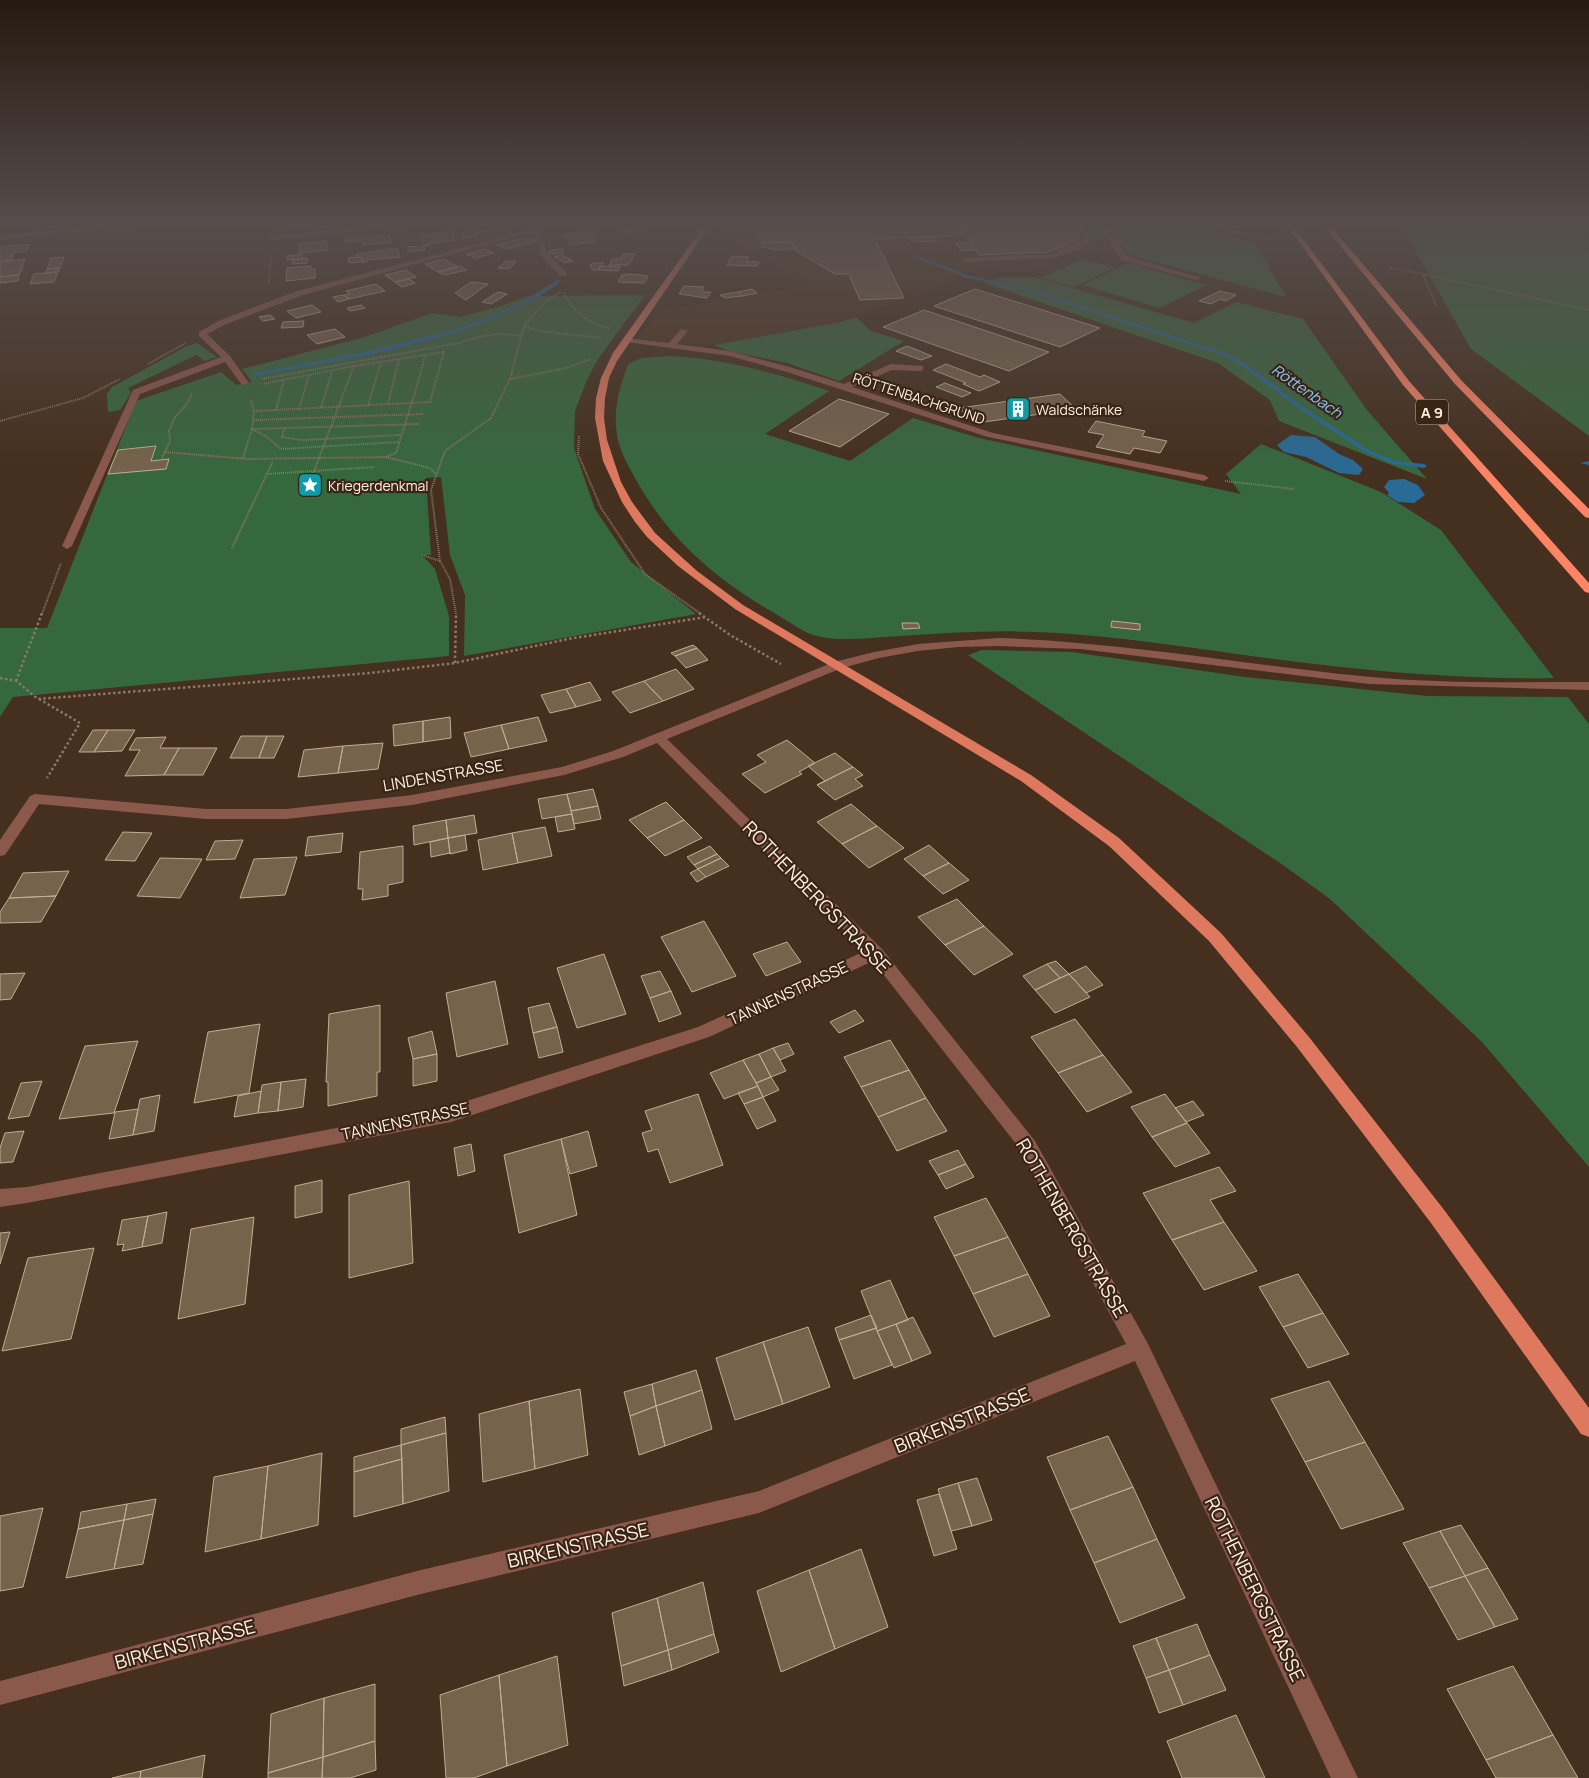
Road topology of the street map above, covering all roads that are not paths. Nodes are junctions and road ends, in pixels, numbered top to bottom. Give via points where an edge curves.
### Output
1 (261, 307) edge
2 (649, 307) edge
3 (1350, 307) edge
4 (1395, 307) edge
5 (684, 331) dead end
6 (626, 340) junction
7 (670, 348) junction
8 (227, 358) junction
9 (920, 368) dead end
10 (245, 384) road end
11 (844, 388) junction
12 (1204, 478) road end
13 (1589, 515) edge
14 (67, 546) road end
15 (1589, 590) edge
16 (838, 665) junction
17 (1588, 686) edge
18 (659, 738) junction
19 (0, 851) edge
20 (876, 952) junction
21 (0, 1198) edge
22 (1140, 1349) junction
23 (1589, 1426) edge
24 (0, 1693) edge
25 (1345, 1778) edge

1 - 8 street via 202,334
2 - 6 main road
3 - 15 highway, A 9 via 1406,383
4 - 13 highway, A 9 via 1458,382
5 - 7 street
6 - 7 street, RÖTTENBACHGRUND
6 - 16 main road via 605,377 599,410 604,451 613,476 628,501 650,533 702,582 738,607
7 - 11 street, RÖTTENBACHGRUND via 730,354
8 - 10 street
8 - 14 street via 136,392
9 - 11 street via 891,367
11 - 12 street, RÖTTENBACHGRUND via 991,435
16 - 17 street, LINDENSTRASSE via 869,655 933,644 1040,642 1364,680 1504,687
16 - 18 street, LINDENSTRASSE
16 - 23 main road via 1034,784 1114,842 1215,937 1303,1042 1438,1216
18 - 19 street, LINDENSTRASSE via 564,771 412,800 286,814 206,814 35,799
18 - 20 street, ROTHENBERGSTRASSE
20 - 21 street, TANNENSTRASSE via 703,1032 451,1114
20 - 22 street, ROTHENBERGSTRASSE via 1029,1147
22 - 24 street, BIRKENSTRASSE via 759,1502 421,1582
22 - 25 street, ROTHENBERGSTRASSE

